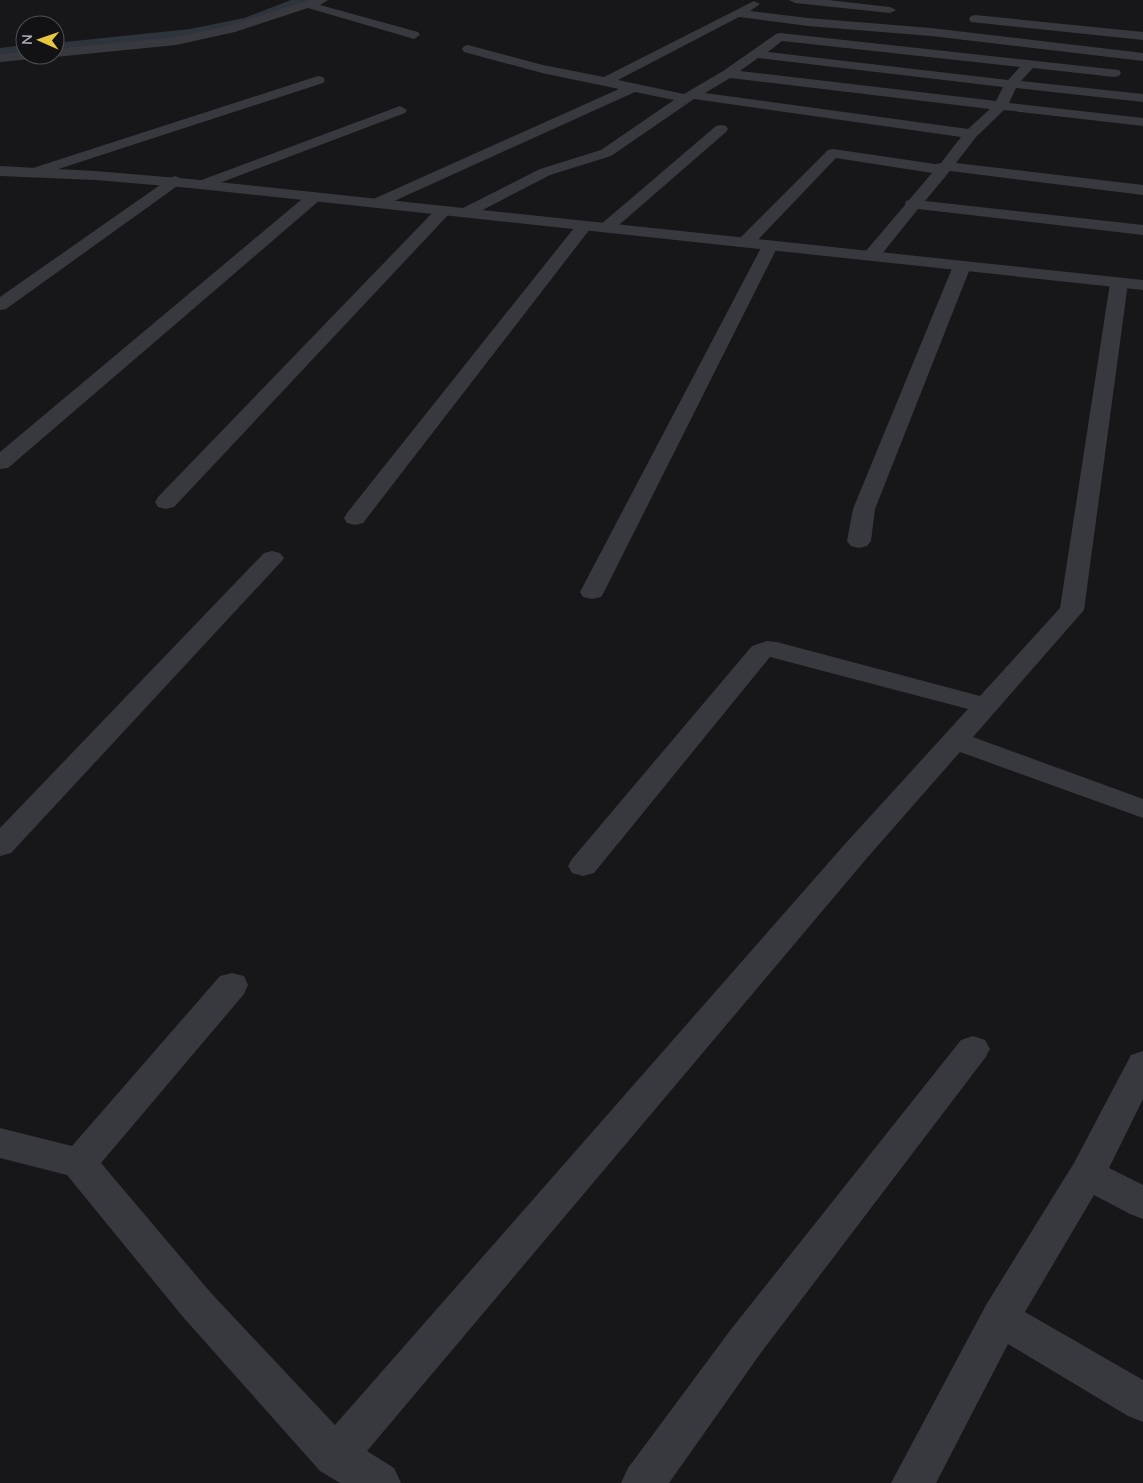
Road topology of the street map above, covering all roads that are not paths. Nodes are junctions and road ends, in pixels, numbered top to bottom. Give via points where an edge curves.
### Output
1 (285, 0) edge
2 (322, 0) edge
3 (762, 0) edge
4 (795, 0) edge
5 (305, 4) junction
6 (900, 11) dead end
7 (739, 13) junction
8 (959, 17) dead end
9 (414, 35) dead end
10 (1143, 36) edge
11 (65, 43) edge
12 (15, 48) edge
13 (468, 49) dead end
14 (0, 50) edge
15 (65, 52) edge
16 (755, 54) junction
17 (15, 57) edge
18 (1143, 57) edge
19 (0, 58) edge
20 (1030, 64) junction
21 (728, 74) junction
22 (1124, 74) dead end
23 (318, 80) dead end
24 (607, 81) junction
25 (1011, 84) junction
26 (634, 87) junction
27 (690, 96) junction
28 (1143, 98) edge
29 (1001, 106) junction
30 (400, 110) dead end
31 (1143, 122) edge
32 (721, 129) dead end
33 (971, 134) junction
34 (946, 166) junction
35 (0, 171) edge
36 (38, 171) junction
37 (175, 181) junction
38 (204, 184) junction
39 (1143, 190) edge
40 (314, 197) junction
41 (375, 204) junction
42 (912, 204) junction
43 (443, 211) junction
44 (466, 213) junction
45 (584, 226) junction
46 (606, 228) junction
47 (1143, 230) edge
48 (745, 243) junction
49 (770, 246) junction
50 (871, 256) junction
51 (962, 266) junction
52 (1131, 284) edge
53 (0, 305) edge
54 (0, 463) edge
55 (166, 502) dead end
56 (355, 518) dead end
57 (859, 540) dead end
58 (272, 558) dead end
59 (592, 592) dead end
60 (986, 706) junction
61 (955, 740) junction
62 (1143, 808) edge
63 (0, 846) edge
64 (583, 866) dead end
65 (232, 985) dead end
66 (972, 1049) dead end
67 (1143, 1064) edge
68 (0, 1143) edge
69 (79, 1163) junction
70 (1087, 1174) junction
71 (1143, 1203) edge
72 (1000, 1318) junction
73 (1143, 1402) edge
74 (334, 1456) junction
75 (379, 1483) edge
76 (643, 1483) edge
77 (913, 1483) edge

1 - 11 street via 205,27 167,34
2 - 5 street
3 - 7 street
4 - 6 street
5 - 9 street
5 - 15 street via 231,30 176,41
7 - 18 street
7 - 24 street
8 - 10 street
12 - 14 street
13 - 24 street via 542,69
16 - 20 street via 780,37
16 - 21 street
16 - 25 street
17 - 19 street
20 - 22 street
20 - 25 street
21 - 27 street
21 - 29 street
23 - 36 street
24 - 26 street
25 - 28 street
25 - 29 street
26 - 27 street
26 - 41 street
27 - 33 street
27 - 44 street via 606,153 545,172
29 - 31 street
29 - 33 street
30 - 38 street
32 - 46 street
33 - 34 street
34 - 39 street
34 - 42 street
34 - 48 street via 936,169 833,153
35 - 36 street
36 - 37 street
37 - 38 street
37 - 53 street
38 - 40 street
40 - 41 street
40 - 54 street
41 - 43 street
42 - 47 street
42 - 50 street
43 - 44 street
43 - 55 street
44 - 45 street
45 - 46 street
45 - 56 street
46 - 48 street
48 - 49 street
49 - 50 street
49 - 59 street
50 - 51 street
51 - 52 street
51 - 57 street via 864,508
52 - 60 street via 1072,610
58 - 63 street
60 - 61 street
60 - 64 street via 777,650 761,651
61 - 62 street
61 - 74 street
65 - 69 street
66 - 76 street via 746,1341
67 - 70 street
68 - 69 street
69 - 74 street via 197,1305
70 - 71 street
70 - 72 street
72 - 73 street
72 - 77 street
74 - 75 street

